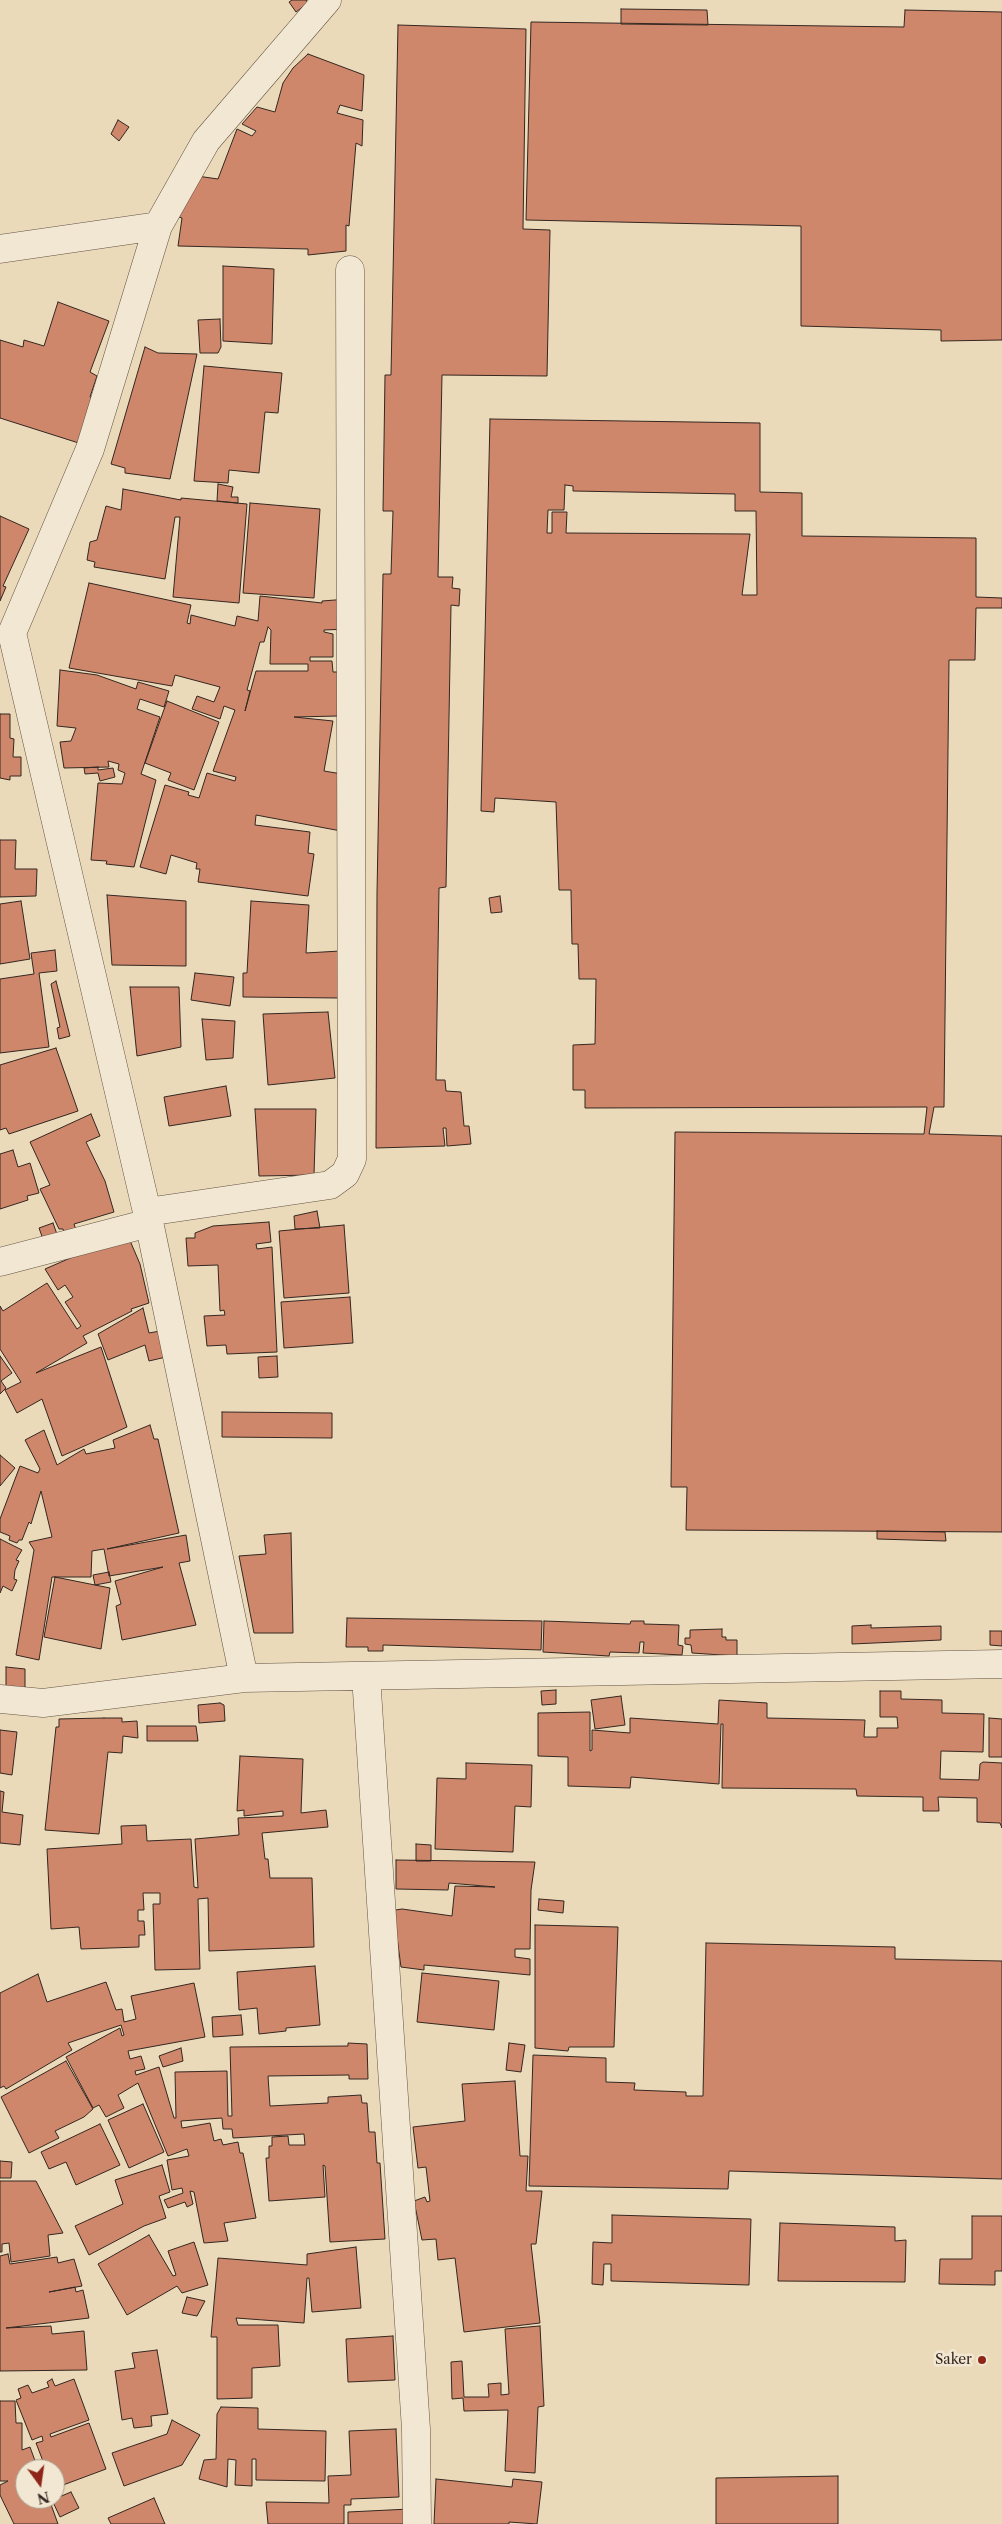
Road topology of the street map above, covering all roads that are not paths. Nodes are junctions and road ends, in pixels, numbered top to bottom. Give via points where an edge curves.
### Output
1 (327, 0) edge
2 (158, 226) junction
3 (0, 249) edge
4 (350, 270) dead end
5 (12, 633) junction
6 (0, 657) edge
7 (148, 1217) junction
8 (0, 1262) edge
9 (1002, 1664) edge
10 (366, 1676) junction
11 (244, 1678) junction
12 (0, 1699) edge
13 (417, 2524) edge

1 - 2 street via 206,141
2 - 3 street
2 - 5 street via 90,449
4 - 7 street via 352,1159 345,1174 330,1185
5 - 6 street
5 - 7 street
7 - 8 street
7 - 11 street
9 - 10 street
10 - 11 street
10 - 13 street via 416,2428
11 - 12 street via 44,1703

